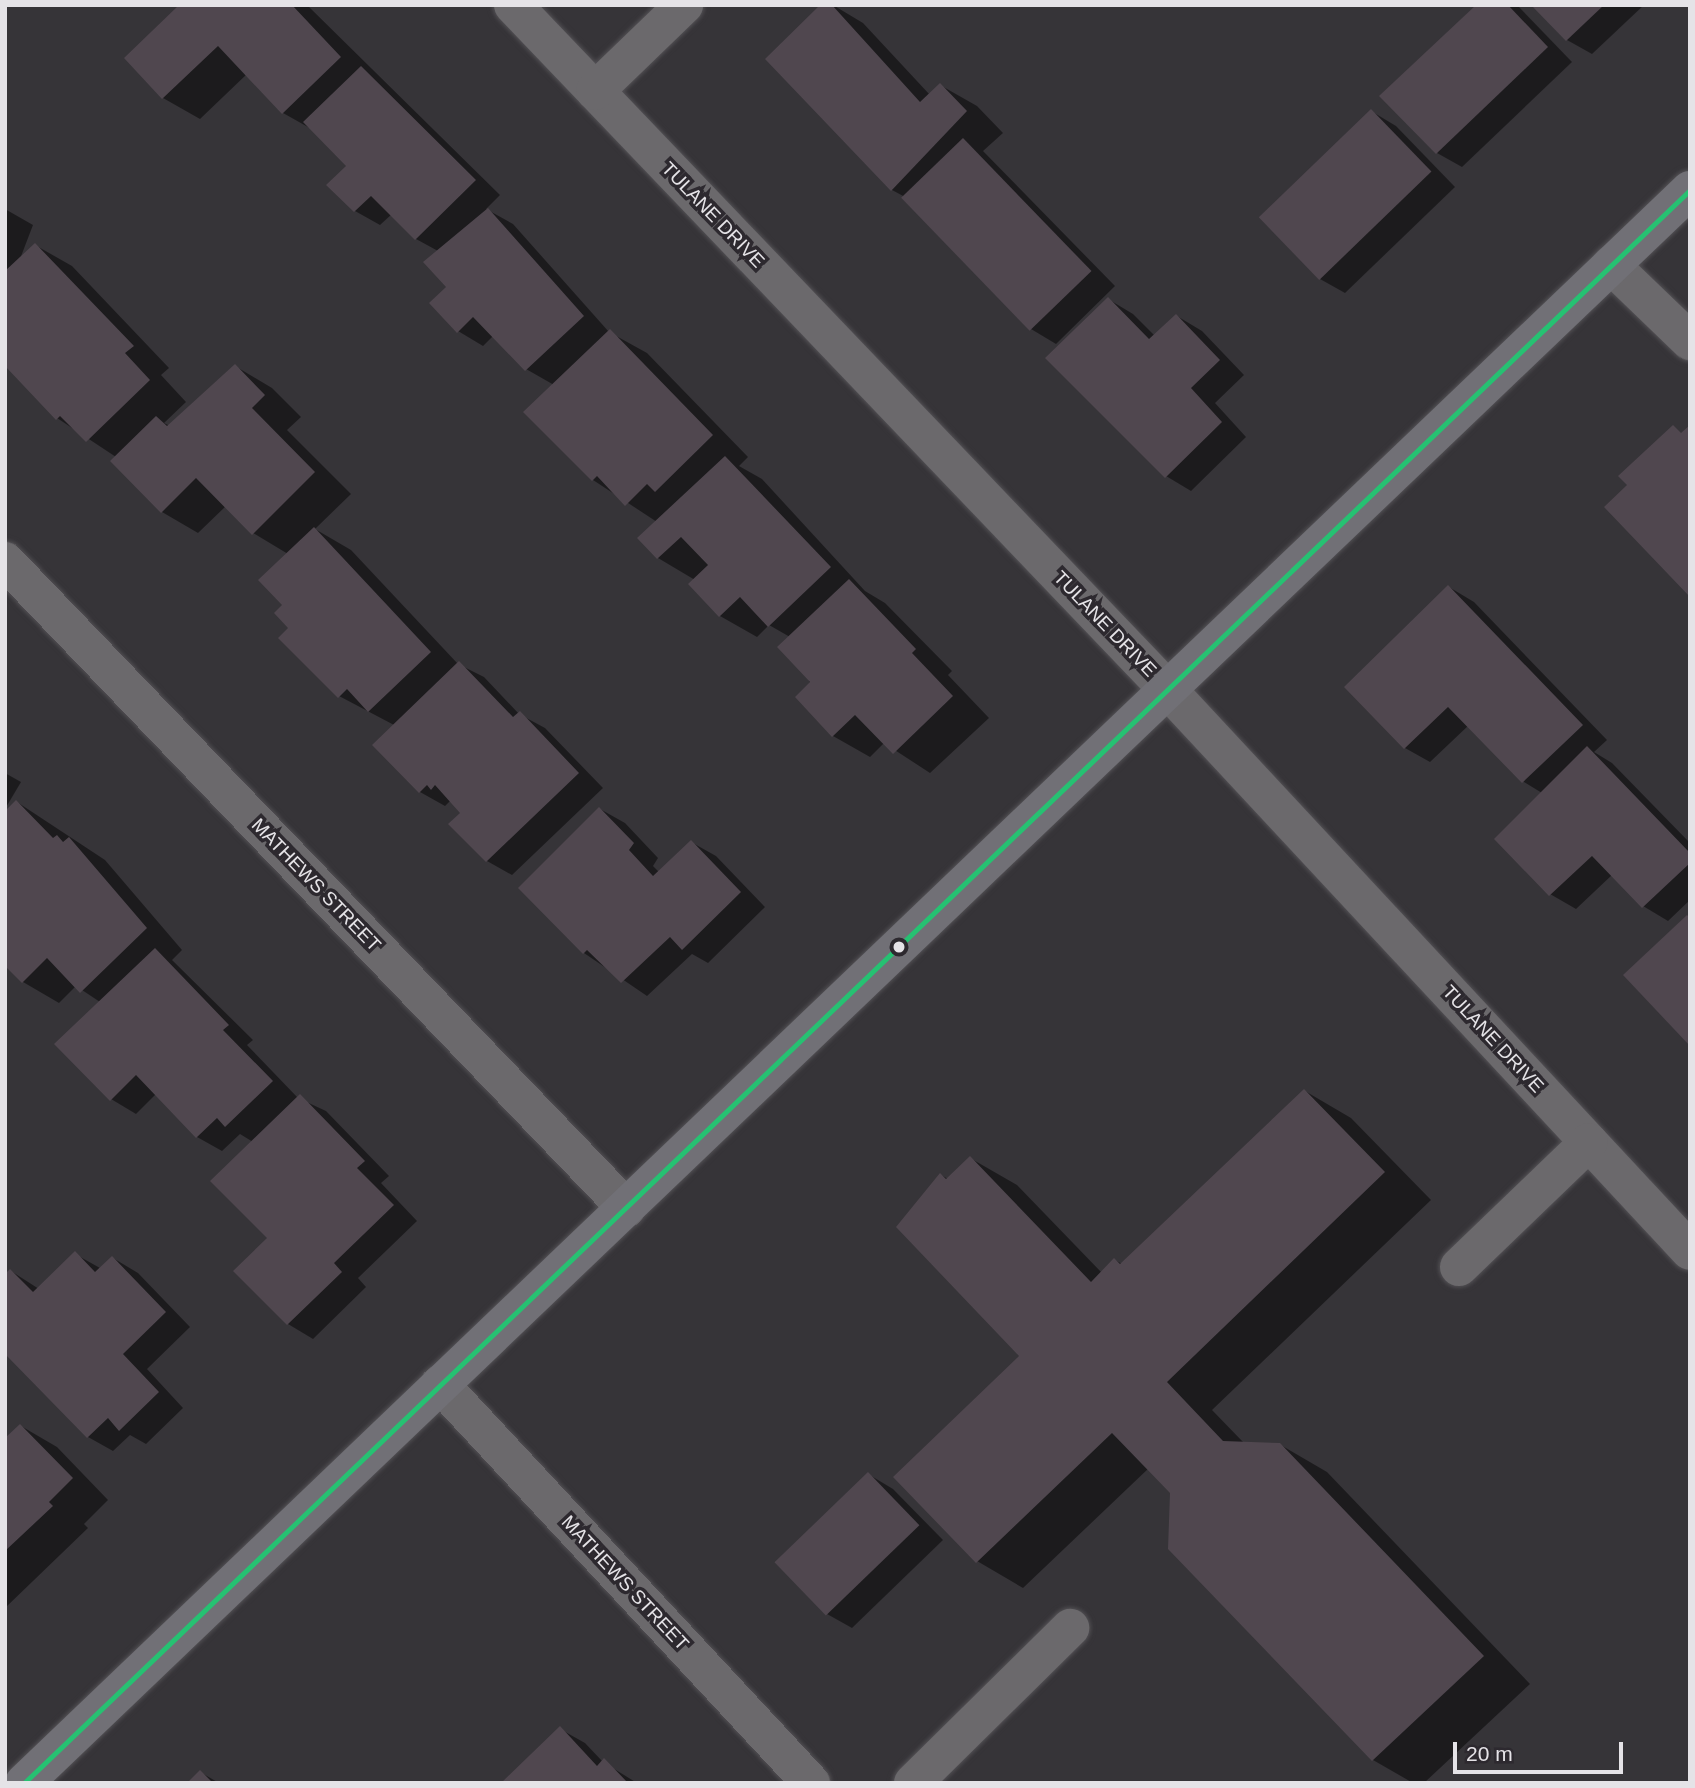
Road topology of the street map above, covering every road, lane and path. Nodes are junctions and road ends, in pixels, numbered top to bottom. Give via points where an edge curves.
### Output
1 (513, 5) edge
2 (684, 5) edge
3 (595, 91) junction
4 (1690, 190) edge
5 (1611, 265) junction
6 (1690, 341) edge
7 (5, 561) edge
8 (1168, 690) junction
9 (1589, 1142) junction
10 (626, 1208) junction
11 (1690, 1251) edge
12 (1459, 1267) dead end
13 (440, 1384) junction
14 (1070, 1628) dead end
15 (24, 1783) edge
16 (811, 1783) edge
17 (913, 1783) edge

1 - 3 street, TULANE DRIVE
2 - 3 street
3 - 8 street, TULANE DRIVE
4 - 5 main road
5 - 6 street
5 - 8 main road
7 - 10 street, MATHEWS STREET
8 - 9 street, TULANE DRIVE
8 - 10 main road
9 - 11 street, TULANE DRIVE
9 - 12 street
10 - 13 main road
13 - 15 main road
13 - 16 street, MATHEWS STREET
14 - 17 street

